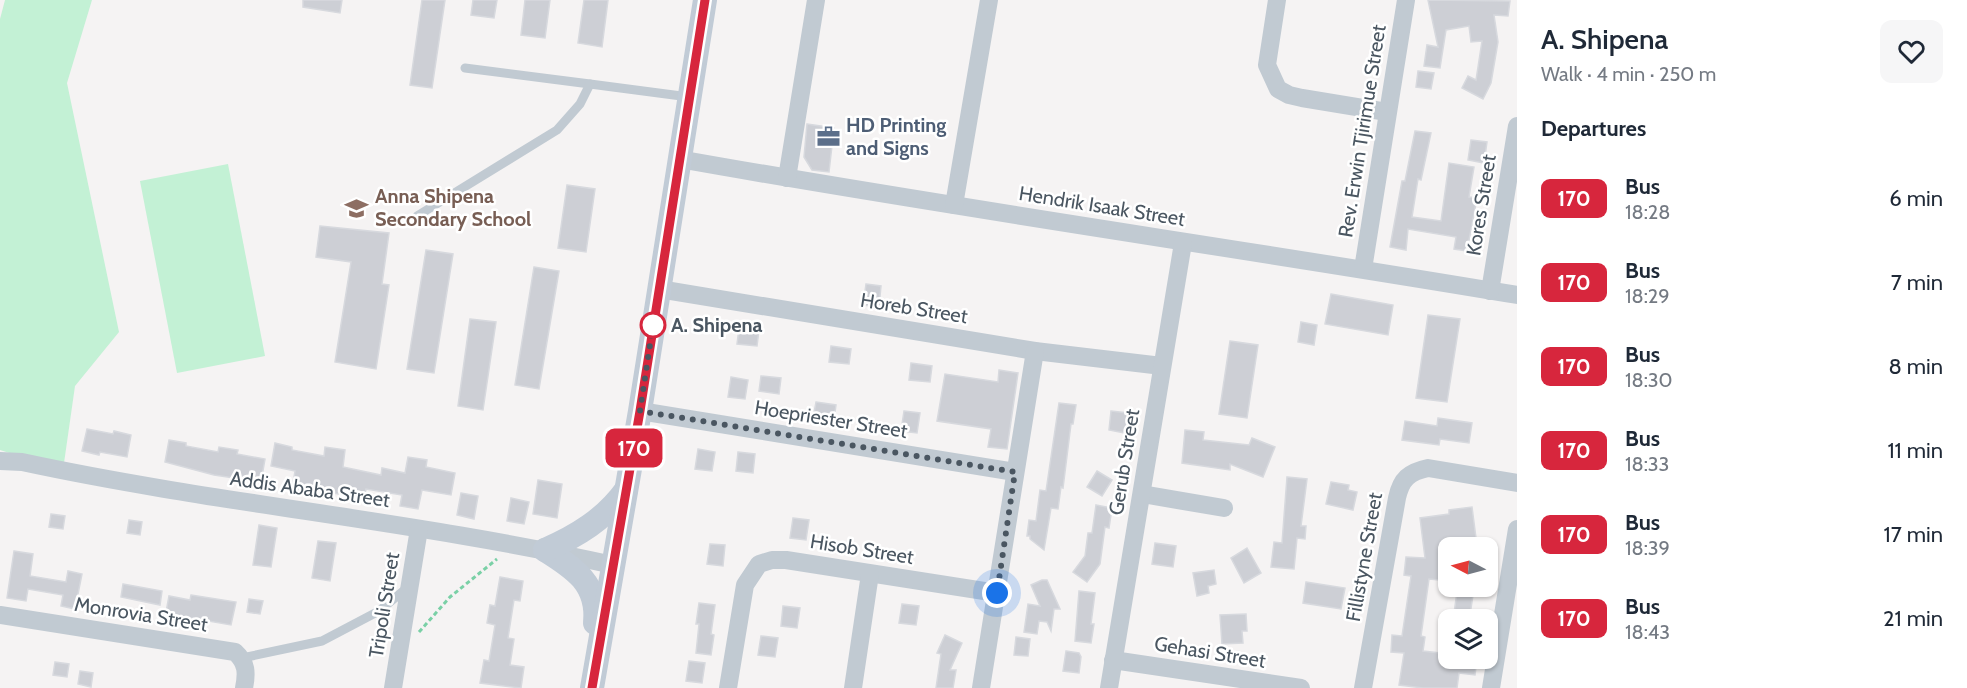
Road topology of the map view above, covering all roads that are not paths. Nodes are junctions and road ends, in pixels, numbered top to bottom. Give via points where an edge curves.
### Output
1 (705, 0) edge
2 (816, 0) edge
3 (989, 0) edge
4 (1277, 0) edge
5 (1406, 0) edge
6 (465, 68) dead end
7 (590, 84) junction
8 (689, 97) junction
9 (1388, 112) junction
10 (1517, 126) edge
11 (679, 159) junction
12 (1514, 164) edge
13 (787, 178) junction
14 (954, 205) junction
15 (417, 216) dead end
16 (1183, 243) junction
17 (1363, 269) junction
18 (659, 289) junction
19 (1490, 291) junction
20 (1517, 295) edge
21 (1035, 351) junction
22 (1162, 366) junction
23 (640, 411) junction
24 (0, 461) edge
25 (1015, 472) junction
26 (1517, 483) edge
27 (627, 489) junction
28 (1142, 494) junction
29 (1224, 508) dead end
30 (418, 529) junction
31 (1517, 529) edge
32 (545, 550) junction
33 (613, 565) junction
34 (870, 574) junction
35 (409, 586) junction
36 (997, 593) junction
37 (0, 615) edge
38 (242, 658) junction
39 (1113, 660) junction
40 (1241, 684) edge
41 (244, 688) edge
42 (393, 688) edge
43 (591, 688) edge
44 (728, 688) edge
45 (853, 688) edge
46 (981, 688) edge
47 (1109, 688) edge
48 (1301, 688) edge
49 (1363, 688) edge
50 (1491, 688) edge

1 - 8 street
2 - 13 street
3 - 14 street
4 - 9 street via 1267,65 1278,89 1302,98
5 - 9 street, Rev. Erwin Tjirimue Street
6 - 7 lane
7 - 8 lane
7 - 15 lane via 580,104 557,130
8 - 11 street
9 - 17 street, Rev. Erwin Tjirimue Street
10 - 12 street, Kores Street
11 - 13 street, Hendrik Isaak Street
11 - 18 street
12 - 19 street, Kores Street
13 - 14 street, Hendrik Isaak Street
14 - 16 street, Hendrik Isaak Street
16 - 17 street, Hendrik Isaak Street
16 - 22 street, Gerub Street
17 - 19 street, Hendrik Isaak Street
18 - 21 street, Horeb Street
18 - 23 street
19 - 20 street, Hendrik Isaak Street
21 - 22 street, Horeb Street
21 - 25 street
22 - 28 street, Gerub Street
23 - 25 street, Hoepriester Street
23 - 27 street
24 - 30 street, Addis Ababa Street
25 - 36 street
26 - 49 street, Fillistyne Street via 1428,468 1406,477 1397,498
27 - 32 street via 607,513 578,534
27 - 33 street
28 - 29 street
28 - 39 street, Gerub Street
30 - 32 street, Addis Ababa Street
30 - 35 street, Tripoli Street
31 - 50 street
32 - 33 street, Addis Ababa Street
32 - 43 street via 581,575 594,600
33 - 43 street
34 - 36 street, Hisob Street
34 - 44 street, Hisob Street via 786,560 759,564 745,585
34 - 45 street
35 - 38 lane via 379,611 322,641
35 - 42 street, Tripoli Street
36 - 46 street
37 - 38 street, Monrovia Street via 236,652
38 - 41 street via 246,666
39 - 40 street, Gehasi Street
39 - 47 street, Gerub Street
40 - 48 street, Gehasi Street

